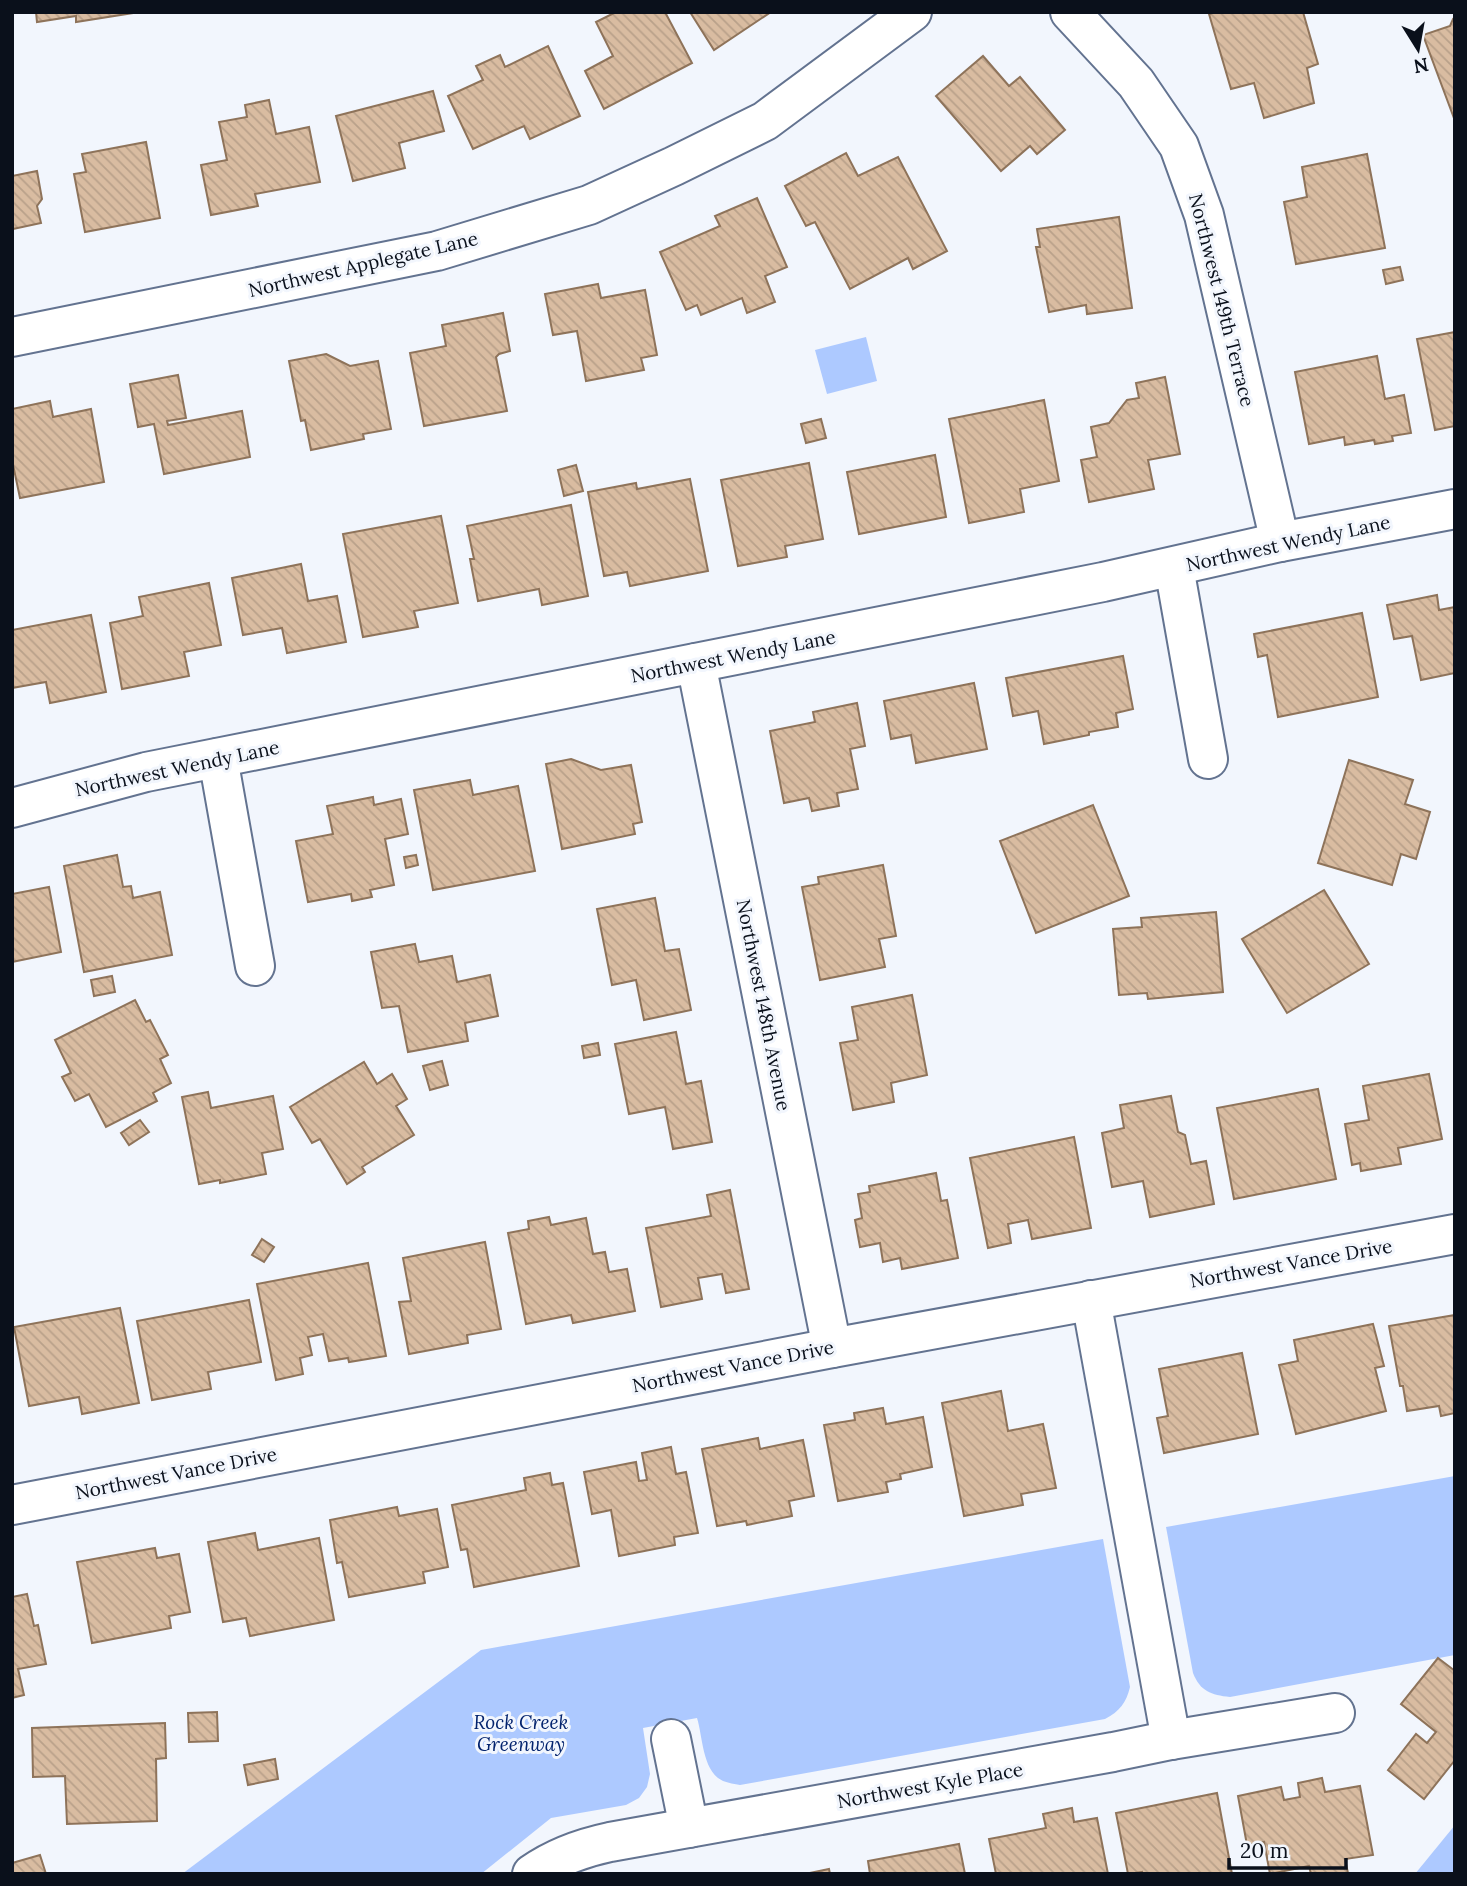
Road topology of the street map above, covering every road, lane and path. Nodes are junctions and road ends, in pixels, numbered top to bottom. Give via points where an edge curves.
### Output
1 (912, 12) edge
2 (1070, 12) edge
3 (12, 337) edge
4 (1455, 509) edge
5 (1280, 542) junction
6 (1174, 567) junction
7 (696, 663) junction
8 (218, 758) junction
9 (1208, 759) dead end
10 (12, 808) edge
11 (255, 966) dead end
12 (1455, 1234) edge
13 (1091, 1300) junction
14 (832, 1348) junction
15 (12, 1504) edge
16 (1335, 1713) dead end
17 (671, 1739) dead end
18 (1171, 1740) junction
19 (689, 1828) junction
20 (533, 1874) edge

1 - 3 street, Northwest Applegate Lane via 765,121 589,205 437,251
2 - 5 street, Northwest 149th Terrace via 1136,83 1179,146 1204,215
4 - 5 street, Northwest Wendy Lane
5 - 6 street, Northwest Wendy Lane
6 - 7 street, Northwest Wendy Lane
6 - 9 street
7 - 8 street, Northwest Wendy Lane
7 - 14 street, Northwest 148th Avenue
8 - 10 street, Northwest Wendy Lane
8 - 11 street
12 - 13 street, Northwest Vance Drive
13 - 14 street, Northwest Vance Drive
13 - 18 street
14 - 15 street, Northwest Vance Drive
16 - 18 street, Northwest Kyle Place
17 - 19 street
18 - 19 street, Northwest Kyle Place
19 - 20 street, Northwest Kyle Place via 585,1847

